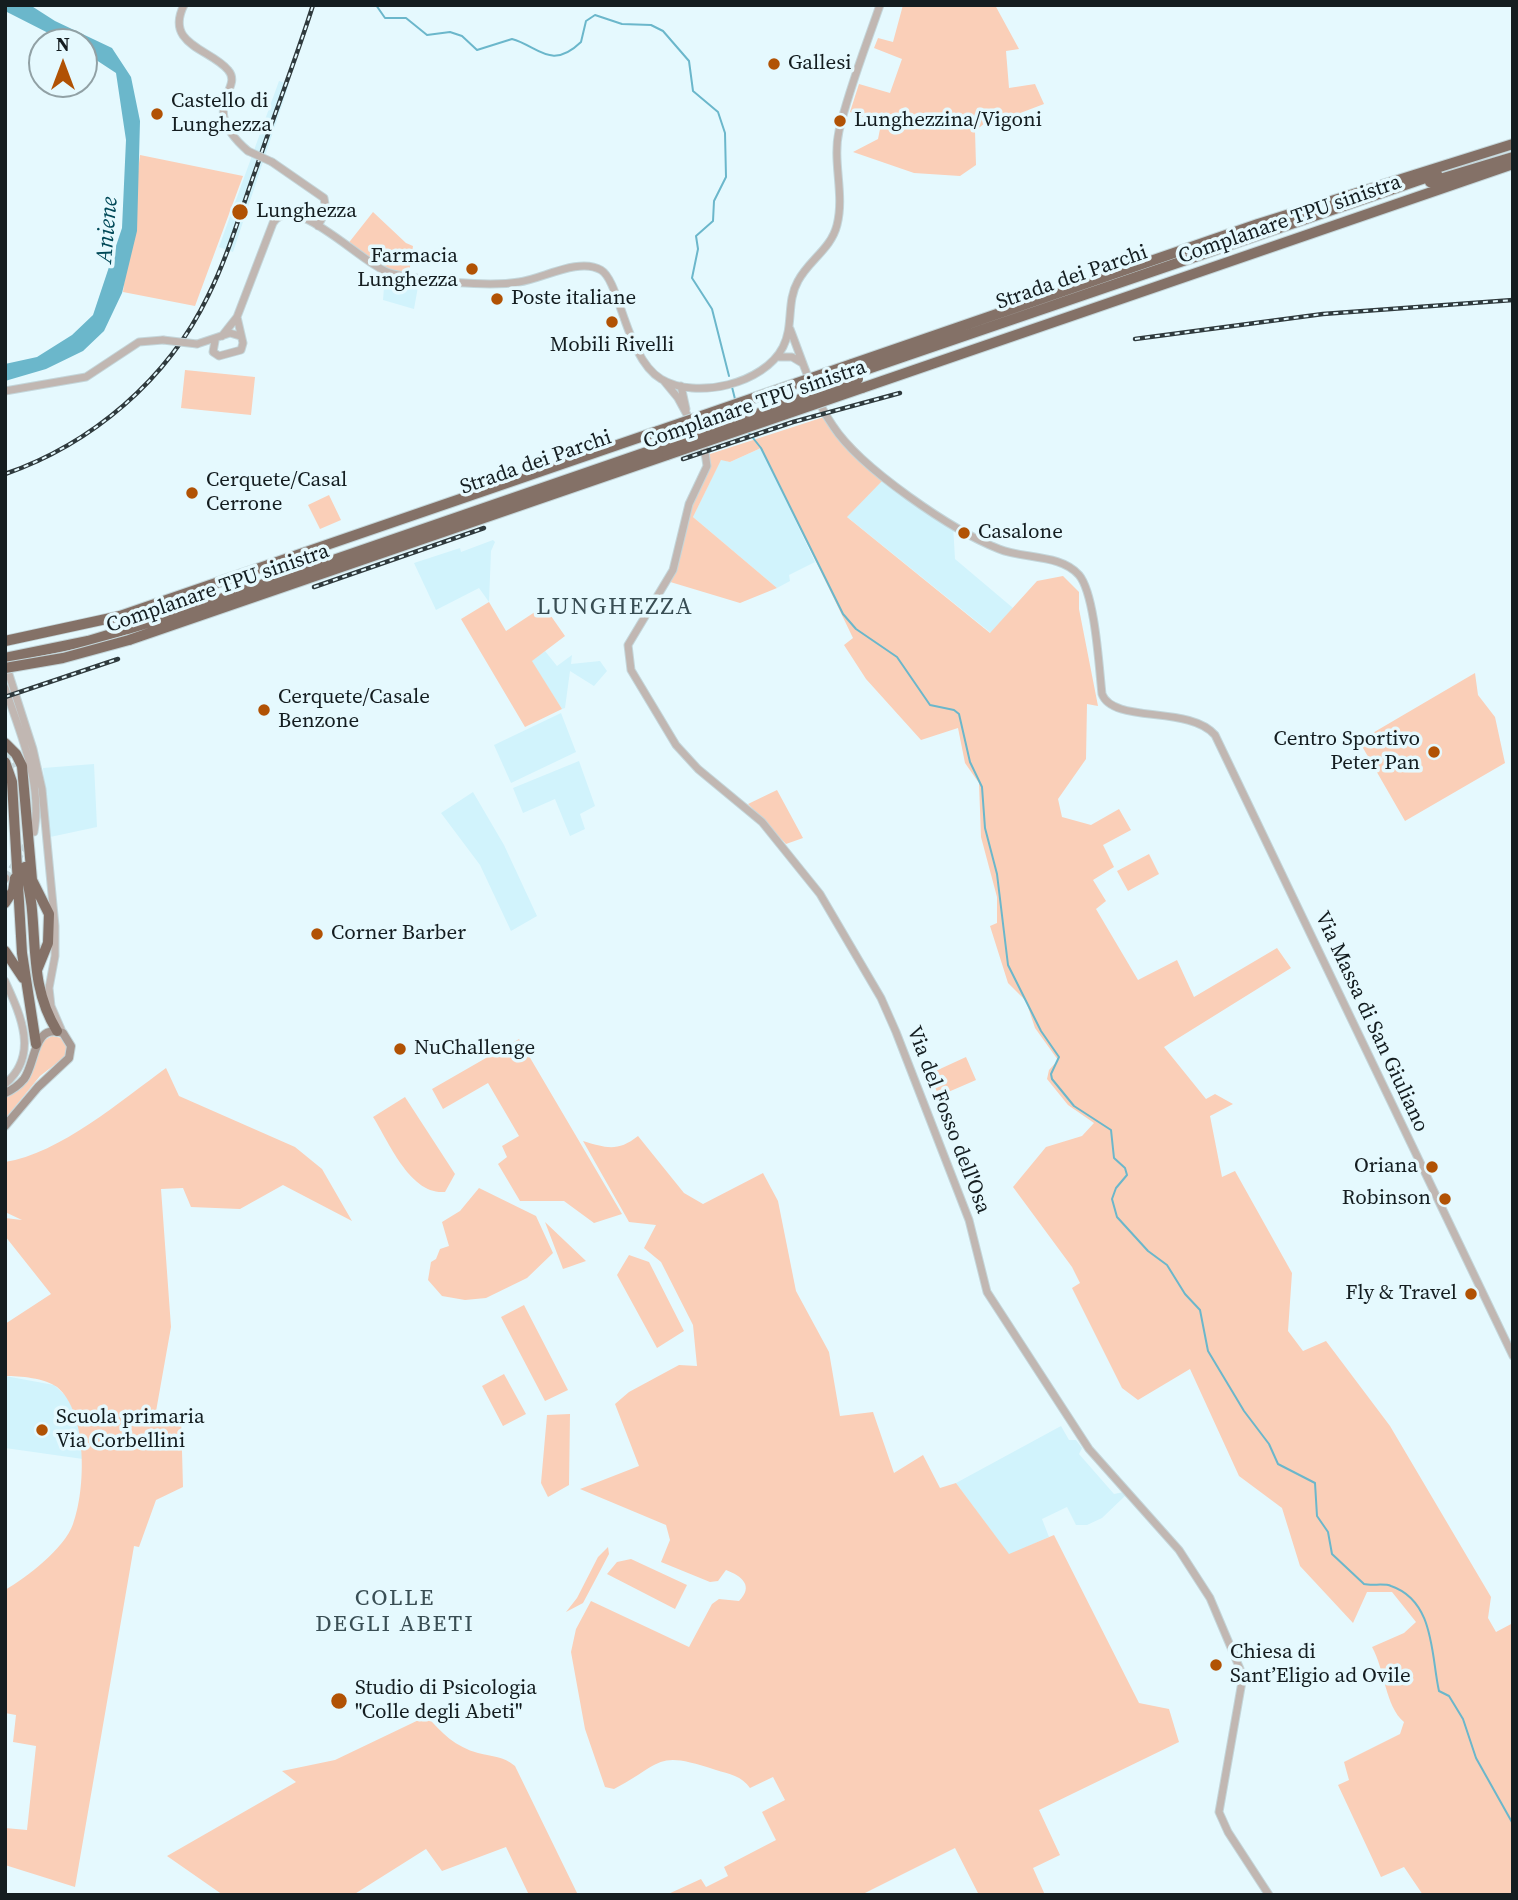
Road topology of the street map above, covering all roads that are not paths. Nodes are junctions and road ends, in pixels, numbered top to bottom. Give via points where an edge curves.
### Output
1 (184, 5) edge
2 (880, 5) edge
3 (1513, 145) edge
4 (1513, 150) edge
5 (1513, 157) edge
6 (1513, 164) edge
7 (318, 226) junction
8 (237, 317) junction
9 (790, 329) junction
10 (240, 337) junction
11 (216, 342) junction
12 (783, 347) junction
13 (798, 349) junction
14 (776, 357) junction
15 (792, 357) junction
16 (802, 364) junction
17 (857, 376) junction
18 (664, 380) junction
19 (681, 386) junction
20 (697, 389) junction
21 (5, 390) edge
22 (681, 399) junction
23 (663, 443) junction
24 (447, 518) junction
25 (305, 566) junction
26 (125, 628) junction
27 (5, 641) edge
28 (5, 652) edge
29 (5, 660) edge
30 (5, 668) edge
31 (5, 688) edge
32 (5, 743) edge
33 (10, 765) edge
34 (5, 781) edge
35 (34, 832) tunnel mouth
36 (5, 902) edge
37 (5, 951) edge
38 (36, 976) junction
39 (5, 981) edge
40 (26, 986) junction
41 (60, 1032) junction
42 (36, 1044) junction
43 (5, 1084) edge
44 (5, 1093) edge
45 (8, 1123) edge
46 (1513, 1356) edge
47 (1269, 1895) edge

1 - 7 street, bridge via 179,21 184,37 231,75 222,116 225,127 248,151 324,198 326,210
2 - 9 street via 839,132 836,227 827,246 796,283
3 - 17 highway via 1258,224
4 - 17 highway, Strada dei Parchi via 1351,202
5 - 17 highway, Strada dei Parchi
6 - 17 highway, Complanare TPU sinistra
7 - 8 street via 294,213 277,217
7 - 18 street via 373,267 402,276 506,284 582,267 598,268 608,277 641,357
8 - 10 street
8 - 11 street
9 - 12 street
9 - 13 street
10 - 11 street via 233,333
10 - 11 street via 243,346 237,353 219,356
11 - 21 street, bridge via 139,341 86,377
12 - 13 street
12 - 14 street
12 - 15 street
13 - 16 street
14 - 15 street
14 - 20 street via 743,378
15 - 16 street
16 - 46 street, Via Massa di San Giuliano via 835,429 899,490 992,546 1060,563 1079,575 1094,624 1107,703 1204,724 1218,739
17 - 23 highway, Strada dei Parchi
17 - 23 highway, Complanare TPU sinistra, bridge
18 - 19 street
18 - 22 street
19 - 20 street
19 - 22 street
20 - 22 street
22 - 47 street, Via del Fosso dell'Osa via 705,448 707,468 689,504 673,570 629,643 631,670 666,733 688,759 762,822 820,894 896,1032 969,1220 986,1292 1088,1447 1178,1547 1210,1598 1243,1678 1219,1812
23 - 24 highway, Strada dei Parchi
23 - 24 highway, Complanare TPU sinistra
24 - 25 highway, Strada dei Parchi
24 - 25 highway, Complanare TPU sinistra
25 - 26 highway, Complanare TPU sinistra
25 - 26 highway, Strada dei Parchi
26 - 27 highway
26 - 28 highway, Strada dei Parchi
26 - 29 highway, Strada dei Parchi
26 - 30 highway, Complanare TPU sinistra, bridge via 63,658
29 - 41 street via 41,789 55,926 49,988
31 - 35 street via 34,787
32 - 38 highway via 22,766 32,880 48,912 48,943
33 - 38 highway via 31,903
33 - 40 highway
34 - 36 highway via 15,877
37 - 40 highway
38 - 41 highway via 45,1012
39 - 43 street via 18,1009 25,1044 16,1073
40 - 42 highway
41 - 42 main road via 44,1035
41 - 45 main road via 71,1046 69,1058
42 - 44 main road via 24,1079

